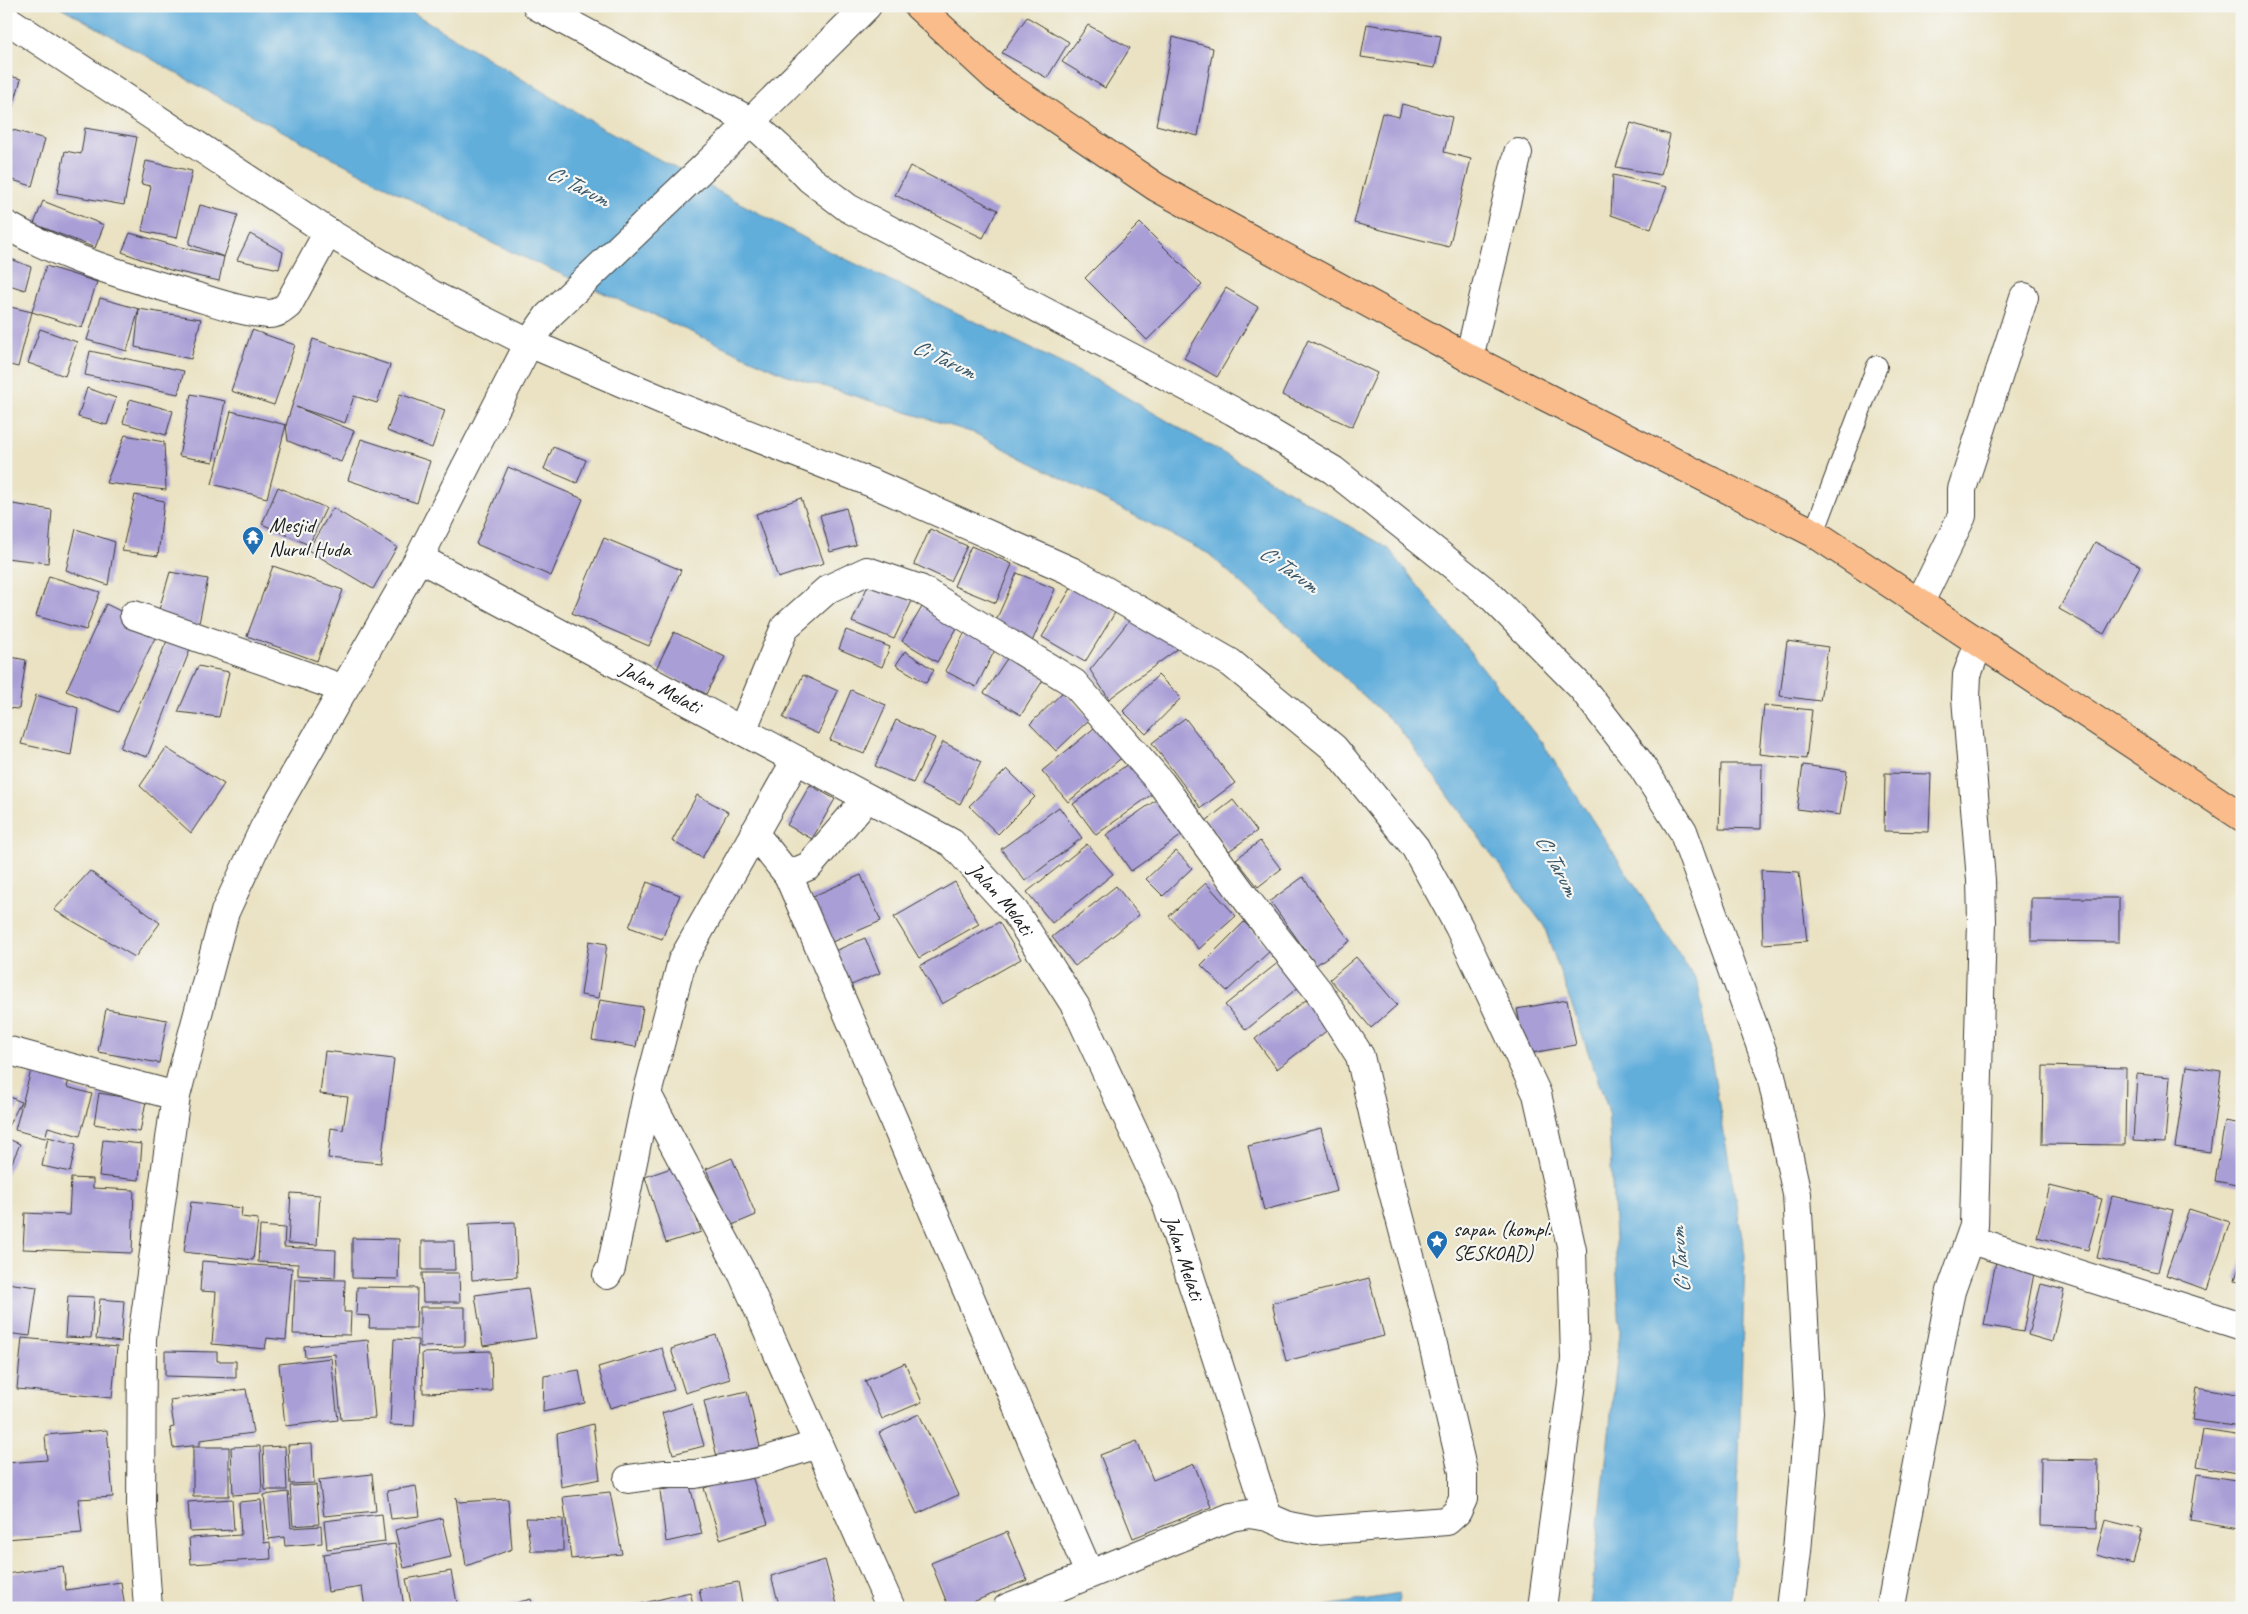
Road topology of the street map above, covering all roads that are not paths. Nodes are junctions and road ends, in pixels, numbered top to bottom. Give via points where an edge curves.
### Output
1 (537, 6) edge
2 (867, 6) edge
3 (918, 6) edge
4 (6, 19) edge
5 (750, 122) junction
6 (1518, 153) dead end
7 (6, 225) edge
8 (328, 232) junction
9 (2024, 297) dead end
10 (529, 343) junction
11 (1469, 358) junction
12 (1877, 366) dead end
13 (1814, 533) junction
14 (419, 558) junction
15 (1920, 602) junction
16 (134, 614) dead end
17 (1979, 642) junction
18 (344, 689) junction
19 (742, 731) junction
20 (796, 760) junction
21 (867, 798) junction
22 (2242, 817) edge
23 (754, 834) junction
24 (788, 875) junction
25 (6, 1050) edge
26 (646, 1094) junction
27 (176, 1096) junction
28 (1971, 1240) junction
29 (607, 1275) dead end
30 (2242, 1326) edge
31 (818, 1444) junction
32 (628, 1479) dead end
33 (1268, 1517) junction
34 (1089, 1573) junction
35 (1891, 1606) dead end
36 (148, 1608) edge
37 (891, 1608) edge
38 (1008, 1608) edge
39 (1542, 1608) edge
40 (1790, 1608) edge

1 - 5 street
2 - 5 street
3 - 11 main road via 996,78 1156,188
4 - 8 street
5 - 10 street via 548,316
5 - 40 street via 810,179 848,208 1233,411 1333,470 1489,594 1582,688 1640,762 1683,831 1771,1075 1797,1194 1809,1412
6 - 11 street
7 - 8 street via 34,241 126,276 269,314 288,305
8 - 10 street via 434,295
9 - 15 street via 1962,489 1962,516
10 - 14 street
10 - 39 street via 674,405 872,482 1071,571 1230,663 1334,748 1415,847 1459,927 1537,1094 1572,1250 1575,1360
11 - 13 main road
12 - 13 lane
13 - 15 main road
14 - 18 street
14 - 19 street, Jalan Melati
15 - 17 main road
16 - 18 street
17 - 22 main road
17 - 28 street via 1967,676 1966,698 1982,921 1976,1204
18 - 27 street via 264,828 225,912
19 - 20 street, Jalan Melati
19 - 33 street via 785,627 828,588 867,571 920,589 1074,683 1161,783 1319,992 1360,1056 1463,1472 1463,1498 1458,1512 1447,1521 1316,1531 1289,1526
20 - 21 street, Jalan Melati
20 - 23 street
21 - 24 street via 810,866
21 - 33 street, Jalan Melati via 952,843 1015,912 1076,1007 1164,1199
23 - 24 street
23 - 26 street via 682,961
24 - 34 street
25 - 27 street
26 - 29 street
26 - 31 street via 743,1275
27 - 36 street via 142,1338 140,1508
28 - 30 street
28 - 35 street via 1951,1291
31 - 32 street via 752,1463 695,1474
31 - 37 street
33 - 34 street via 1249,1514 1231,1517
34 - 38 street

